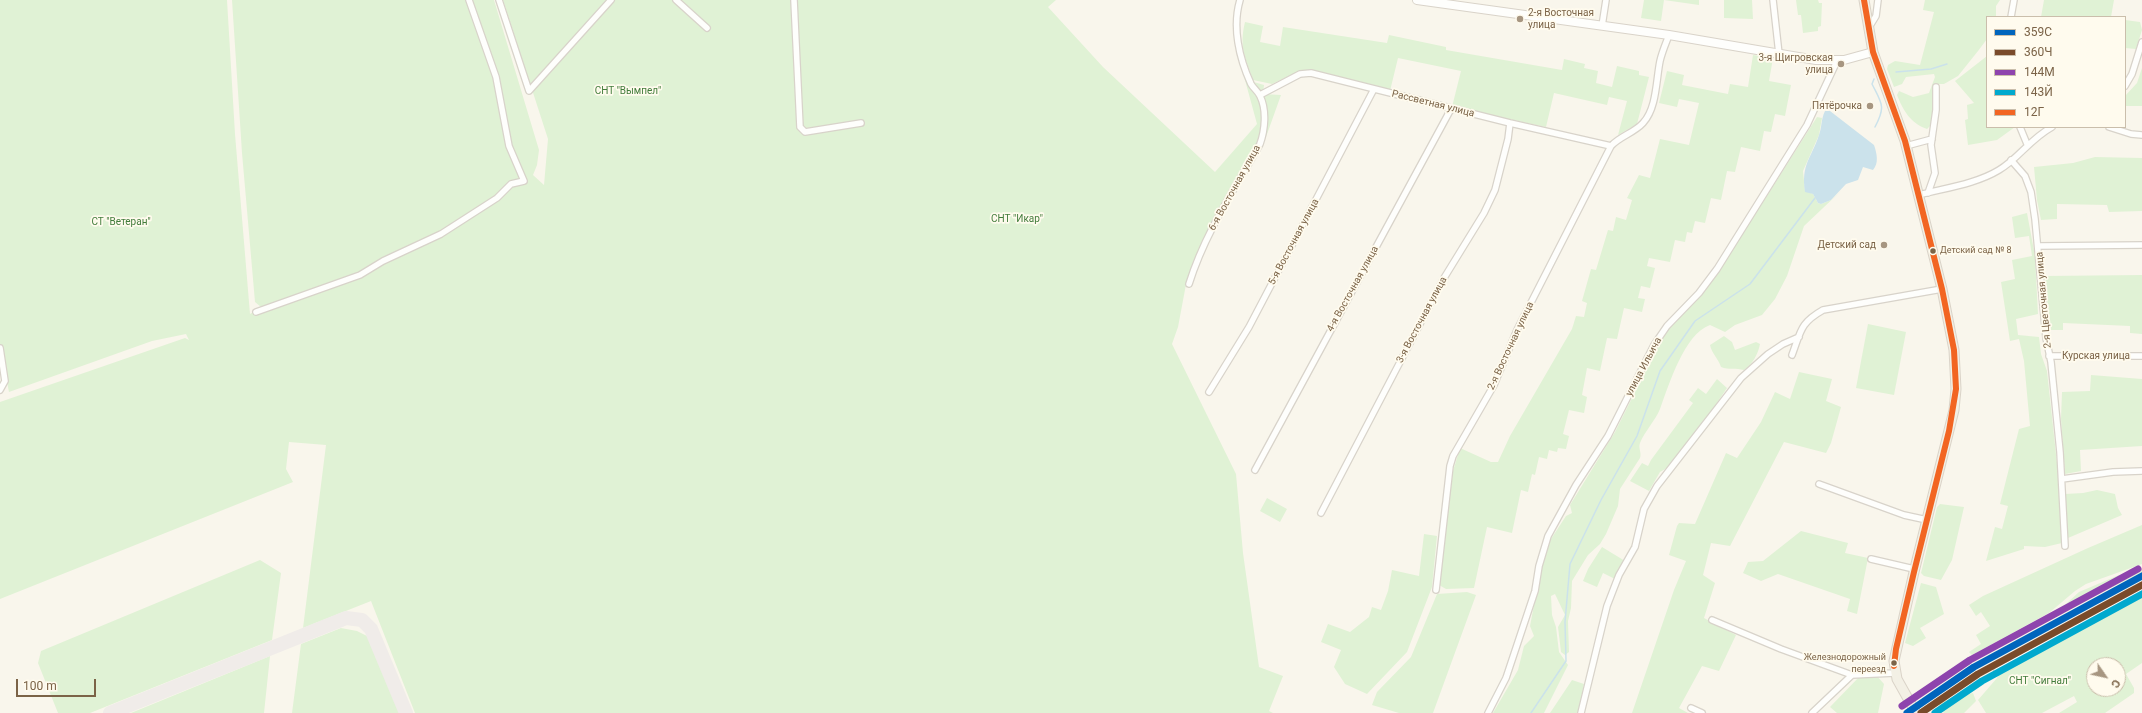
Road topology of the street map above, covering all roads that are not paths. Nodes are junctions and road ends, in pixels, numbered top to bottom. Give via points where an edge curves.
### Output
1 (469, 0) edge
2 (499, 0) edge
3 (611, 0) edge
4 (676, 0) edge
5 (794, 0) edge
6 (1240, 0) edge
7 (1416, 0) edge
8 (1606, 0) edge
9 (1773, 0) edge
10 (1864, 0) edge
11 (1878, 0) edge
12 (2014, 0) edge
13 (2011, 16) edge
14 (1602, 26) junction
15 (707, 28) dead end
16 (1868, 29) junction
17 (1669, 35) junction
18 (2142, 42) edge
19 (1873, 52) junction
20 (1779, 54) junction
21 (1837, 60) junction
22 (2126, 84) edge
23 (1936, 87) dead end
24 (1374, 89) junction
25 (1260, 95) junction
26 (1452, 109) junction
27 (861, 123) dead end
28 (1510, 123) junction
29 (2020, 128) edge
30 (2051, 128) edge
31 (2117, 129) edge
32 (2142, 135) edge
33 (1932, 139) junction
34 (2028, 144) junction
35 (1611, 146) junction
36 (1906, 146) junction
37 (2011, 160) junction
38 (1924, 194) junction
39 (2142, 245) edge
40 (2039, 246) junction
41 (1189, 284) dead end
42 (1942, 289) junction
43 (256, 312) dead end
44 (1799, 337) junction
45 (0, 348) edge
46 (1792, 355) dead end
47 (2049, 356) junction
48 (2142, 356) edge
49 (0, 390) edge
50 (1209, 392) dead end
51 (1255, 470) dead end
52 (2142, 471) edge
53 (2062, 479) junction
54 (1819, 484) dead end
55 (1321, 513) dead end
56 (1927, 520) junction
57 (2065, 546) dead end
58 (1871, 559) dead end
59 (1914, 569) junction
60 (2142, 587) edge
61 (1436, 590) dead end
62 (1712, 620) dead end
63 (1997, 671) dead end
64 (1895, 673) junction
65 (1852, 675) junction
66 (1691, 708) dead end
67 (1488, 713) edge
68 (1581, 713) edge
69 (1702, 713) edge
70 (1812, 713) edge
71 (1916, 713) edge

1 - 43 street via 496,77 509,146 524,181 511,184 497,198 441,234 383,261 360,275
2 - 3 street via 529,91
4 - 15 street
5 - 27 street via 800,127 805,132
6 - 25 street, 6-я Восточная улица via 1235,15 1239,47 1251,85
7 - 14 street
8 - 14 street
9 - 20 street
10 - 16 main road
11 - 16 street via 1876,16
12 - 13 street
14 - 17 street
16 - 19 main road
17 - 20 street
17 - 35 street, 2-я Восточная улица via 1661,59 1653,102 1646,119
18 - 22 street
19 - 21 street
19 - 36 main road
20 - 21 street
21 - 67 street, улица Ильича via 1807,125 1717,269 1699,294 1667,326 1654,345 1608,436 1576,485 1548,536 1535,591 1506,678
23 - 33 street
24 - 25 street, Рассветная улица via 1311,73 1300,74
24 - 26 street, Рассветная улица
24 - 50 street, 5-я Восточная улица via 1249,327
25 - 41 street, 6-я Восточная улица via 1264,131 1260,144 1215,222
26 - 28 street, Рассветная улица
26 - 51 street, 4-я Восточная улица
28 - 35 street, Рассветная улица
28 - 55 street, 3-я Восточная улица via 1495,190 1484,213 1444,278
29 - 34 street
30 - 34 street
31 - 32 street
33 - 36 street
33 - 38 street via 1935,173
34 - 37 street
35 - 61 street, 2-я Восточная улица via 1517,330 1494,385 1453,456
36 - 38 main road
37 - 38 street via 1987,176
37 - 40 street, 2-я Цветочная улица via 2025,176 2031,192
38 - 42 main road
39 - 40 street
40 - 47 street, 2-я Цветочная улица
42 - 44 street via 1823,310 1809,318
42 - 56 main road via 1954,350 1956,389 1950,431
44 - 46 street
44 - 68 street via 1782,344 1741,378 1657,486 1644,509 1635,547 1619,575 1607,606
45 - 49 street via 5,381
47 - 48 street, Курская улица
47 - 53 street, 2-я Цветочная улица
52 - 53 street
53 - 57 street, 2-я Цветочная улица
54 - 56 street via 1904,515
56 - 59 main road
58 - 59 street
59 - 64 main road via 1896,649
60 - 63 street
62 - 65 street
64 - 65 street
64 - 71 main road
65 - 70 street
66 - 69 street

